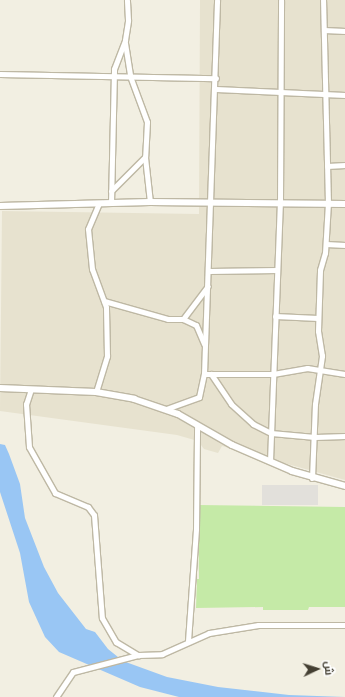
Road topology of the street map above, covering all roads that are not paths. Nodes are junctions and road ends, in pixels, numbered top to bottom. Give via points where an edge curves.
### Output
1 (127, 0) edge
2 (217, 0) edge
3 (281, 0) edge
4 (323, 0) edge
5 (324, 30) junction
6 (345, 31) edge
7 (125, 40) junction
8 (0, 74) edge
9 (114, 76) junction
10 (130, 76) junction
11 (216, 78) junction
12 (216, 89) junction
13 (280, 92) junction
14 (324, 94) junction
15 (345, 95) edge
16 (145, 157) junction
17 (345, 165) edge
18 (327, 166) junction
19 (111, 191) junction
20 (150, 202) junction
21 (99, 203) junction
22 (111, 203) junction
23 (212, 203) junction
24 (280, 203) junction
25 (328, 203) junction
26 (345, 204) edge
27 (0, 206) edge
28 (326, 244) junction
29 (345, 245) edge
30 (277, 270) junction
31 (208, 271) junction
32 (208, 286) junction
33 (104, 301) junction
34 (276, 316) junction
35 (318, 318) junction
36 (183, 319) junction
37 (205, 347) junction
38 (321, 369) junction
39 (204, 374) junction
40 (211, 374) junction
41 (273, 374) junction
42 (345, 374) edge
43 (0, 388) edge
44 (32, 389) junction
45 (96, 392) junction
46 (166, 409) junction
47 (197, 426) junction
48 (271, 433) junction
49 (345, 436) edge
50 (315, 437) junction
51 (270, 461) junction
52 (312, 478) junction
53 (345, 485) edge
54 (345, 625) edge
55 (188, 642) junction
56 (138, 655) junction
57 (56, 697) edge

1 - 7 street
2 - 11 street
3 - 13 street
4 - 5 street
5 - 6 street
5 - 14 street
7 - 9 street via 115,63
7 - 10 street
8 - 9 street
9 - 10 street
9 - 19 street
10 - 11 street
10 - 16 street via 147,122
11 - 12 street
12 - 13 street
12 - 23 street
13 - 14 street
13 - 24 street
14 - 15 street
14 - 18 street
16 - 19 street
16 - 20 street
17 - 18 street
18 - 25 street
19 - 22 street
20 - 22 street
20 - 23 street
21 - 22 street
21 - 27 street
21 - 33 street via 88,229 92,269
23 - 24 street
23 - 31 street
24 - 25 street
24 - 30 street
25 - 26 street
25 - 28 street
28 - 29 street
28 - 35 street via 320,270
30 - 31 street
30 - 34 street
31 - 32 street
32 - 36 street
32 - 37 street
33 - 36 street via 168,318
33 - 45 street via 107,356
34 - 35 street
34 - 41 street
35 - 38 street
36 - 37 street via 196,325
37 - 39 street
38 - 41 street via 298,368
38 - 42 street
38 - 50 street via 315,404
39 - 40 street
39 - 46 street via 199,397
40 - 41 street
40 - 48 street via 231,404 253,424
41 - 48 street
43 - 44 street
44 - 45 street
44 - 56 street via 26,404 29,447 55,493 88,507 94,515 102,618 116,642
45 - 46 street via 134,399
46 - 47 street
47 - 51 street
47 - 55 street via 196,530
48 - 50 street
48 - 51 street
49 - 50 street
50 - 52 street
51 - 52 street
52 - 53 street
54 - 55 street via 258,625 209,633
55 - 56 street via 162,654
56 - 57 street via 73,672

